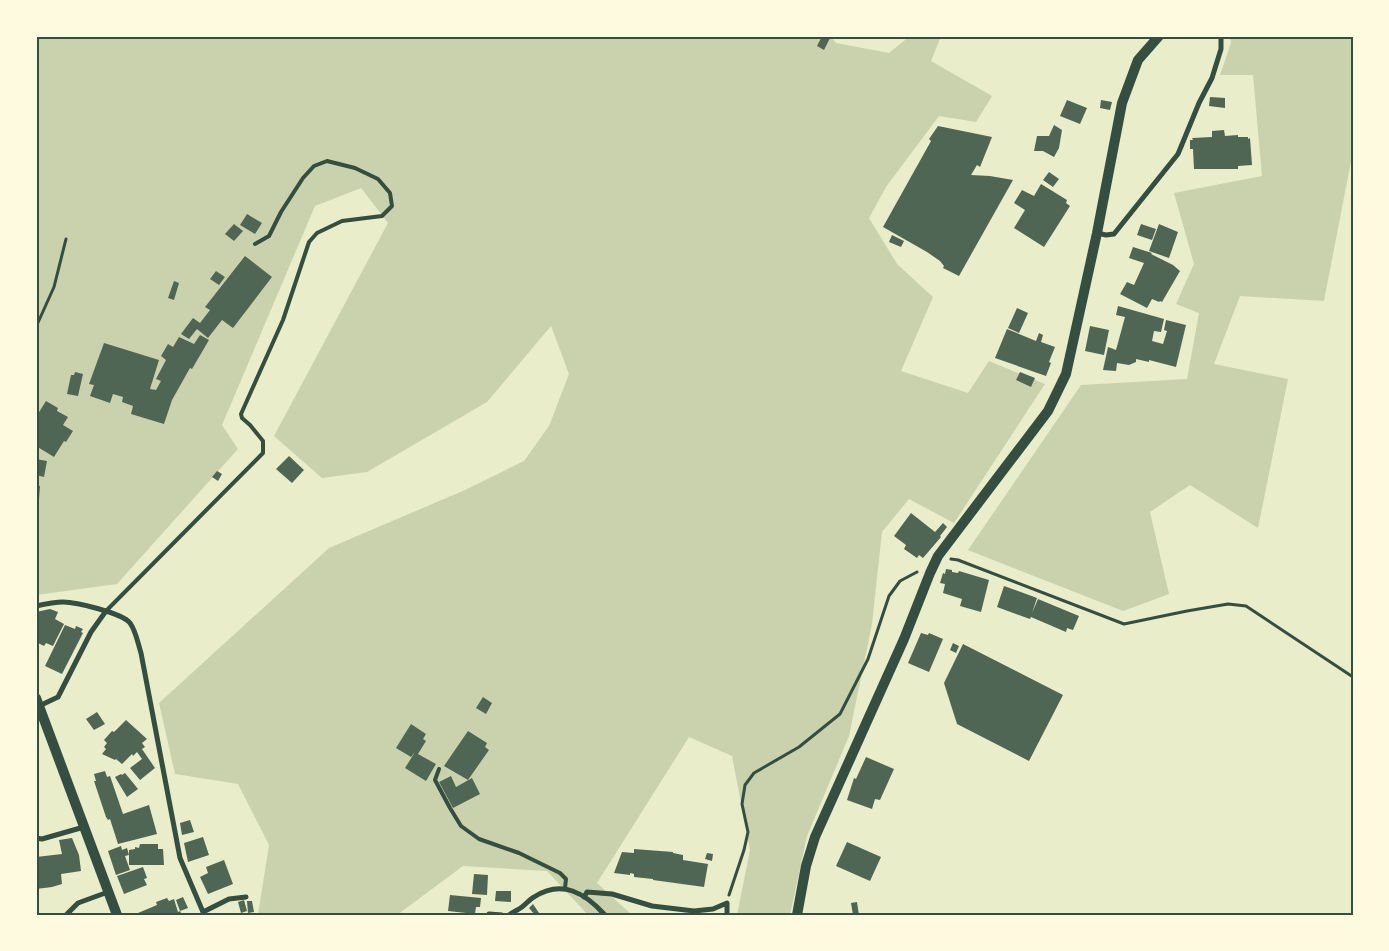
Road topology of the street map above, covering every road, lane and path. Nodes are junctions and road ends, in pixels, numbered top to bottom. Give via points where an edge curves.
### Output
1 (1159, 36) edge
2 (1221, 36) edge
3 (1097, 233) junction
4 (66, 239) dead end
5 (255, 244) dead end
6 (36, 327) edge
7 (938, 556) junction
8 (930, 573) junction
9 (36, 606) edge
10 (106, 612) junction
11 (1353, 677) edge
12 (38, 702) edge
13 (439, 769) dead end
14 (84, 827) junction
15 (36, 838) edge
16 (565, 888) junction
17 (109, 892) junction
18 (246, 896) dead end
19 (584, 897) junction
20 (727, 903) junction
21 (203, 913) edge
22 (489, 914) edge
23 (66, 915) edge
24 (118, 915) edge
25 (502, 915) edge
26 (509, 915) edge
27 (604, 915) edge
28 (727, 915) edge
29 (797, 915) edge

1 - 3 main road via 1138,60 1122,104
2 - 3 street via 1221,49 1212,78 1178,154 1114,234
3 - 7 main road via 1066,374 1048,411
4 - 6 path via 54,287
5 - 10 lane via 269,236 299,184 314,166 327,161 355,168 378,180 390,193 392,206 382,216 342,221 317,233 309,242 284,320 241,414 263,441 263,453
7 - 8 main road
7 - 11 path via 958,560 1124,624 1228,604 1246,606
8 - 20 path via 915,572 900,581 889,596 868,659 840,714 799,747 754,774 746,785 742,804 748,832
8 - 29 main road via 904,639 815,837
9 - 10 street via 65,602
10 - 12 street via 91,632 58,697
10 - 21 street via 130,622 135,634 180,858
12 - 14 main road
13 - 16 lane via 435,780 461,826 479,839 560,873 566,880
14 - 15 street
14 - 17 main road
16 - 19 street
16 - 26 street via 547,890
17 - 23 street via 78,903
17 - 24 main road
18 - 21 street via 229,899
19 - 20 street via 587,892 612,894 652,906 694,910 713,909
19 - 27 street
20 - 28 street
22 - 25 street

